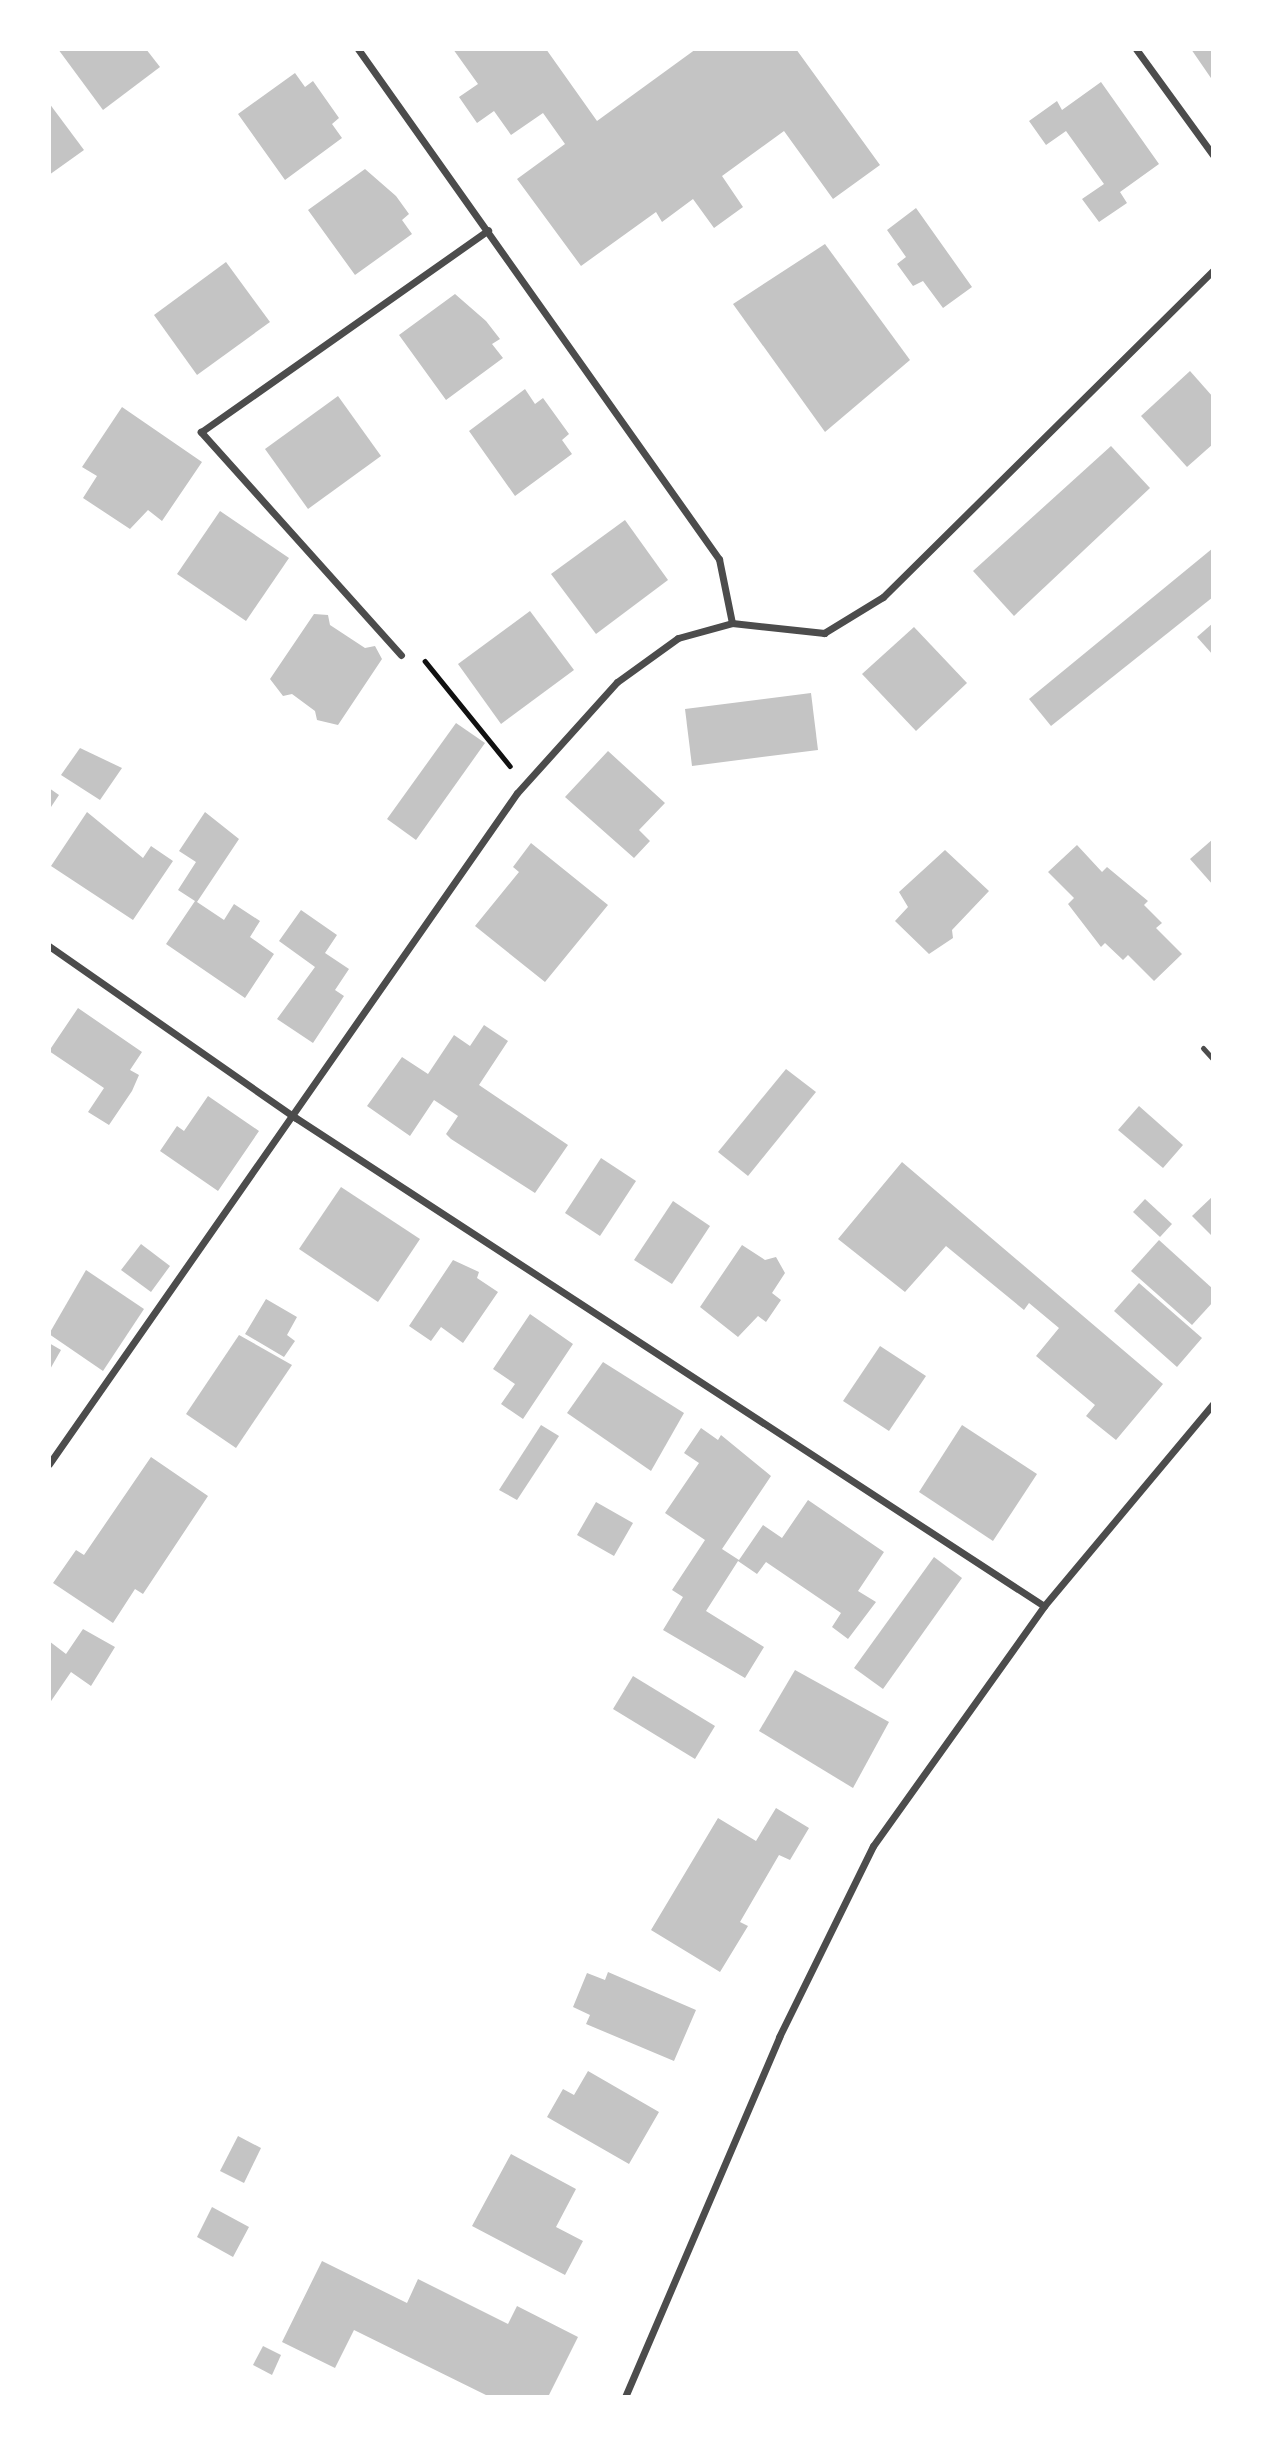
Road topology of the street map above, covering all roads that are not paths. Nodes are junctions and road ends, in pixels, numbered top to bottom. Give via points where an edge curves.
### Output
1 (358, 49) edge
2 (1136, 49) edge
3 (1213, 155) edge
4 (488, 230) junction
5 (1213, 271) edge
6 (732, 623) junction
7 (401, 655) road end
8 (49, 946) edge
9 (1203, 1048) dead end
10 (1213, 1059) edge
11 (296, 1118) junction
12 (1213, 1404) edge
13 (49, 1464) edge
14 (1044, 1606) junction
15 (625, 2397) edge

1 - 4 street
2 - 3 street
4 - 6 street via 719,559
4 - 7 street via 201,432
5 - 6 street via 883,597 824,633
6 - 11 street via 678,638 617,682 525,784
8 - 11 street
9 - 10 lane
11 - 13 street
11 - 14 street
12 - 14 street
14 - 15 street via 873,1846 779,2036

